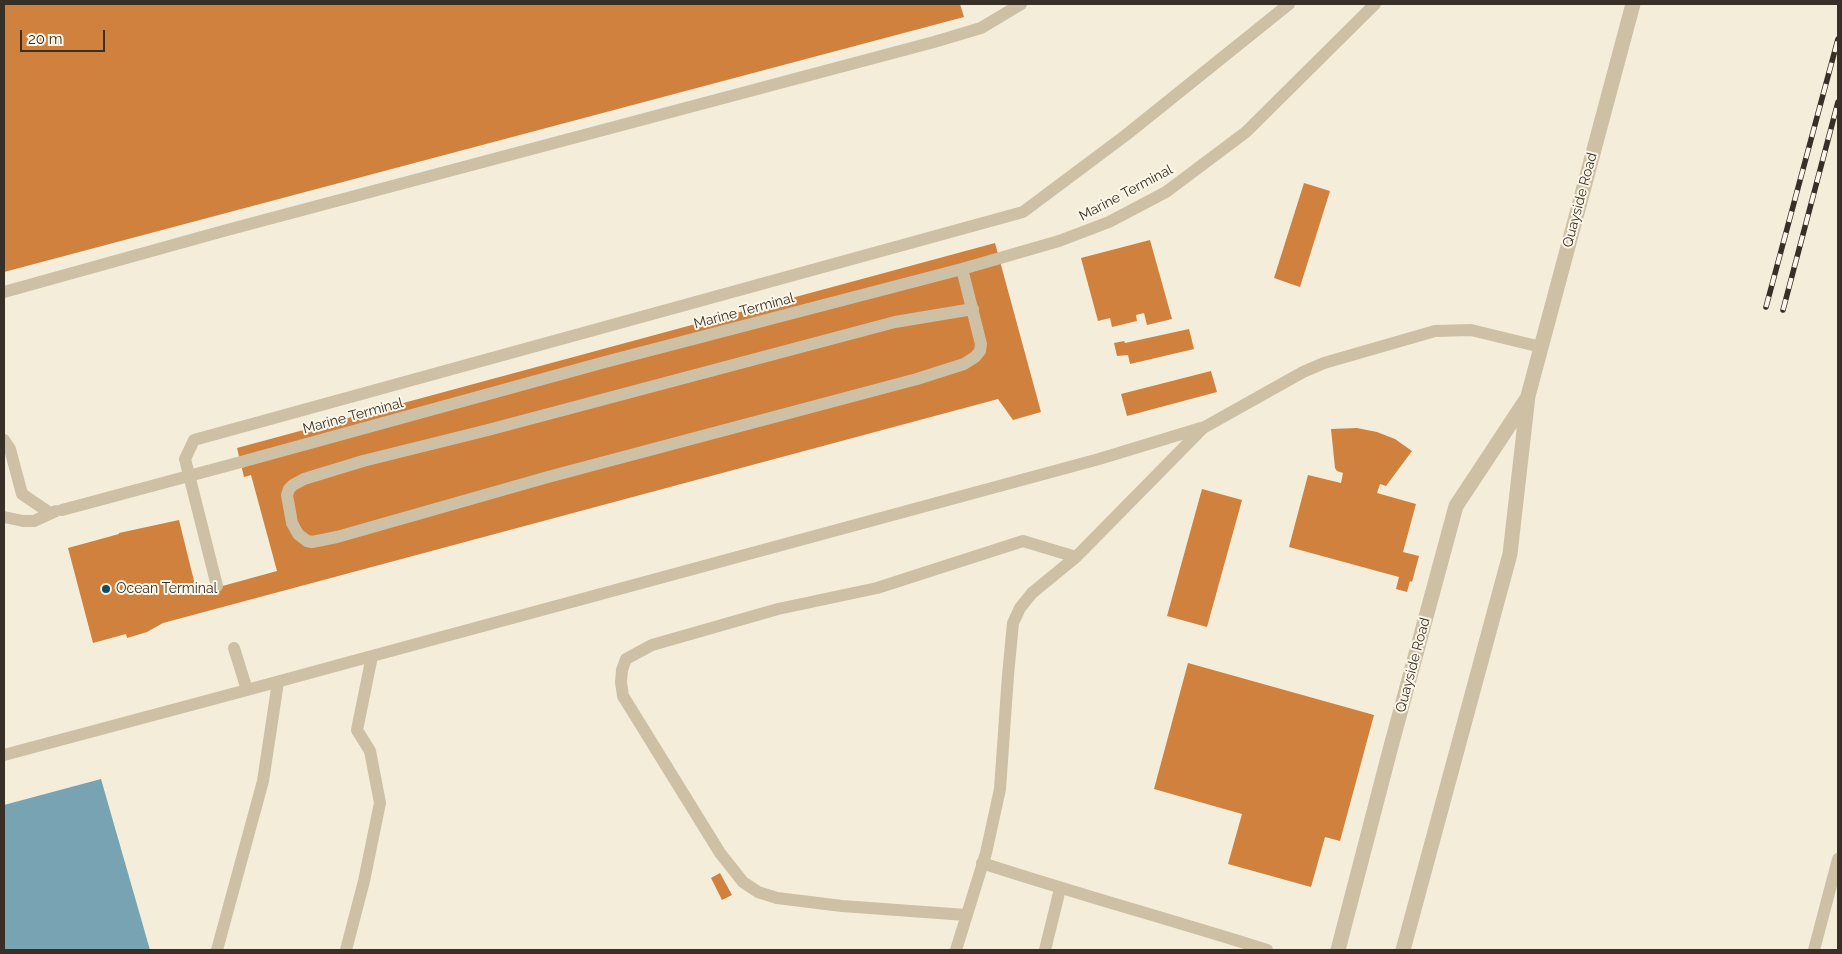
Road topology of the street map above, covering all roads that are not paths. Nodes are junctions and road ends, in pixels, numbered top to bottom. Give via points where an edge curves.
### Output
1 (1021, 4) edge
2 (1289, 4) edge
3 (1376, 4) edge
4 (1633, 4) edge
5 (962, 269) junction
6 (4, 292) edge
7 (973, 309) junction
8 (1541, 347) junction
9 (1528, 396) junction
10 (1202, 428) junction
11 (4, 440) edge
12 (56, 512) junction
13 (4, 517) edge
14 (1076, 557) junction
15 (217, 586) dead end
16 (234, 648) dead end
17 (372, 656) junction
18 (278, 682) junction
19 (247, 690) junction
20 (4, 756) edge
21 (1838, 859) edge
22 (982, 864) junction
23 (1060, 888) junction
24 (966, 915) junction
25 (217, 950) edge
26 (346, 950) edge
27 (956, 950) edge
28 (1045, 950) edge
29 (1267, 950) edge
30 (1338, 950) edge
31 (1403, 950) edge
32 (1814, 950) edge

1 - 6 lane via 981,28 934,42
2 - 15 lane via 1126,135 1023,212 194,440 185,459
3 - 5 lane, Marine Terminal via 1246,132 1166,192 1085,232
4 - 8 street, Quayside Road
5 - 7 lane
5 - 12 lane, Marine Terminal, bridge via 605,362
7 - 7 lane via 980,351 964,364 917,379 548,476 337,537 307,541 292,523 287,495 293,484 304,479 895,322
8 - 9 street, Quayside Road
8 - 10 lane via 1471,330 1435,331 1324,363
9 - 30 street, Quayside Road via 1456,506
9 - 31 street, Quayside Road via 1510,554
10 - 14 lane
10 - 17 lane via 1089,462
11 - 12 lane via 10,449 22,494
12 - 13 lane, Marine Terminal via 34,520
14 - 22 lane via 1032,593 1020,608 1014,623 1000,789
14 - 24 lane via 1023,541 877,588 778,610 652,645 626,659 622,670 623,696 720,853 743,882 758,892 777,898
16 - 19 lane
17 - 18 lane
17 - 26 lane via 357,730 370,751 380,804
18 - 19 lane
18 - 25 lane via 264,782
19 - 20 lane
21 - 32 lane
22 - 23 lane
22 - 24 lane
23 - 28 lane
23 - 29 lane
24 - 27 lane

